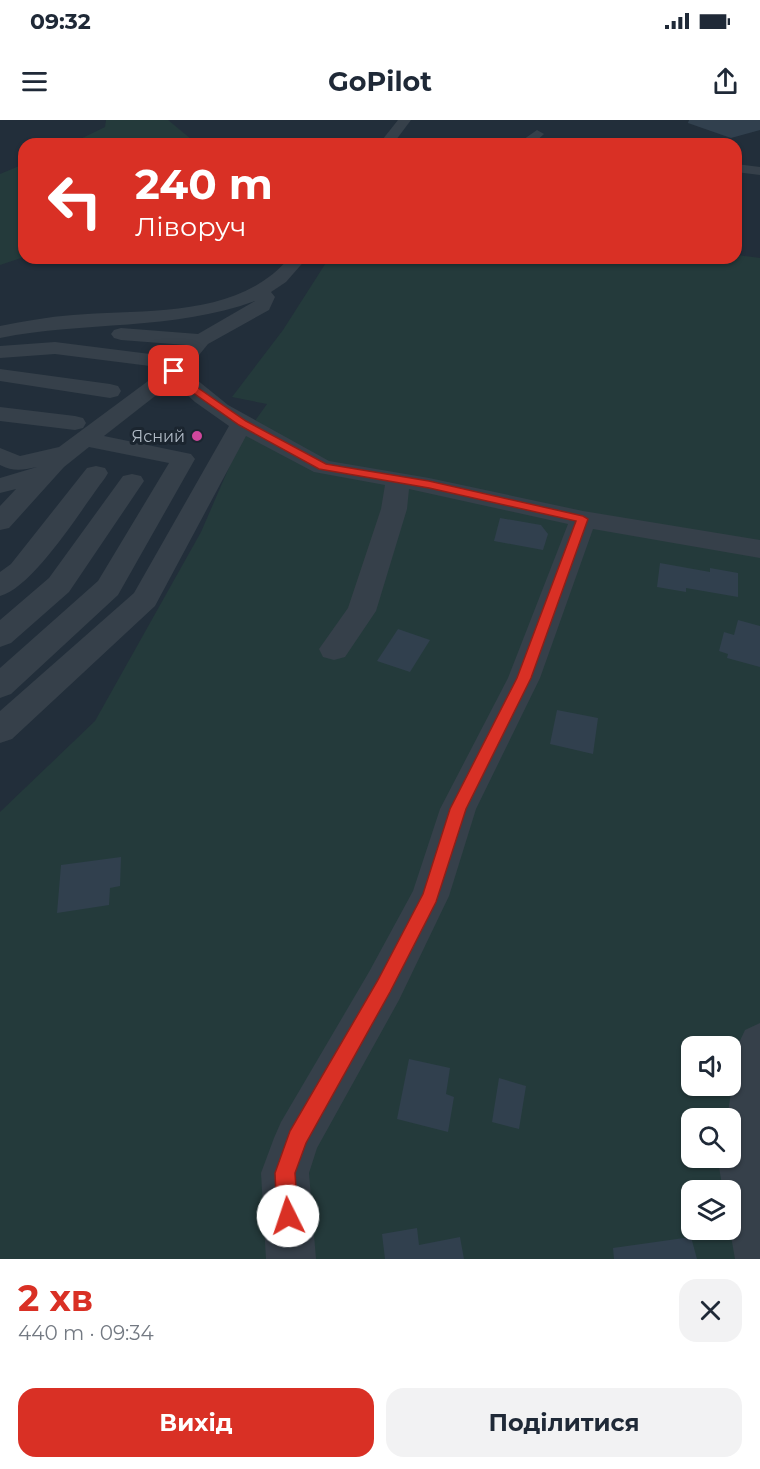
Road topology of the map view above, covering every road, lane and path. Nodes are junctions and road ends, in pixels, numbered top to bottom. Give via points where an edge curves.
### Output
1 (405, 120) edge
2 (537, 134) dead end
3 (391, 138) edge
4 (532, 138) edge
5 (742, 169) edge
6 (760, 171) edge
7 (293, 264) edge
8 (259, 292) junction
9 (61, 322) junction
10 (0, 332) edge
11 (201, 340) junction
12 (0, 352) edge
13 (150, 360) dead end
14 (174, 371) junction
15 (0, 375) edge
16 (110, 391) dead end
17 (0, 414) edge
18 (242, 423) junction
19 (76, 438) junction
20 (0, 455) edge
21 (44, 474) junction
22 (96, 474) dead end
23 (398, 479) junction
24 (132, 481) dead end
25 (0, 486) edge
26 (583, 519) junction
27 (0, 522) edge
28 (760, 549) edge
29 (11, 565) edge
30 (59, 585) junction
31 (0, 587) edge
32 (0, 636) edge
33 (334, 649) dead end
34 (0, 686) edge
35 (0, 730) edge
36 (760, 1045) edge
37 (291, 1259) edge
38 (760, 1259) edge

1 - 3 street
2 - 4 street
5 - 6 street
7 - 8 street via 282,278
8 - 9 street via 190,311
8 - 11 street via 266,297 262,306
9 - 10 street
9 - 11 street via 82,329
11 - 14 street
12 - 13 street via 55,348
14 - 18 street
14 - 19 street
15 - 16 street
17 - 19 street
18 - 23 street via 323,467
18 - 35 street via 145,599
19 - 20 street via 17,464
19 - 21 street
19 - 34 street via 183,459 108,588
21 - 25 street
21 - 27 street
22 - 29 street
23 - 26 street
23 - 33 street via 394,509 362,611
24 - 30 street
26 - 28 street
26 - 37 street via 524,678 458,809 430,896 384,986 297,1138 285,1173
29 - 30 street
29 - 31 street
30 - 32 street
36 - 38 street via 743,1167

